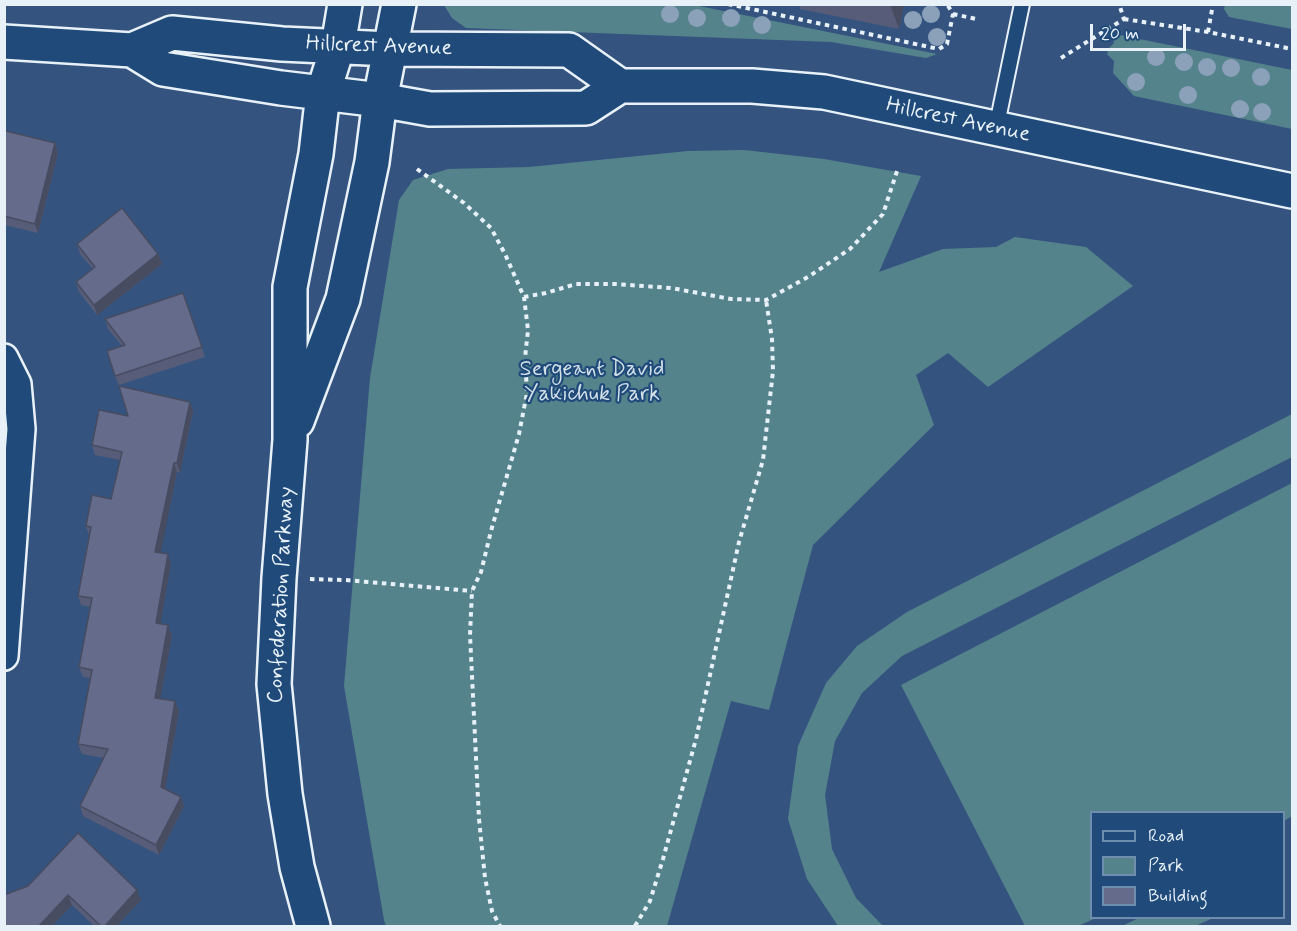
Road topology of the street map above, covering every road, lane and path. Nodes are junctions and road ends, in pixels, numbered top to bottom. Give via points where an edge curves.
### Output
1 (345, 4) edge
2 (399, 4) edge
3 (728, 4) edge
4 (947, 4) edge
5 (1022, 4) edge
6 (1119, 4) edge
7 (1213, 4) edge
8 (953, 14) junction
9 (976, 19) dead end
10 (1124, 19) junction
11 (1208, 32) junction
12 (4, 42) edge
13 (338, 46) junction
14 (390, 49) junction
15 (1293, 49) edge
16 (132, 50) junction
17 (1061, 58) dead end
18 (620, 86) junction
19 (323, 93) junction
20 (380, 100) junction
21 (996, 129) junction
22 (898, 168) dead end
23 (417, 169) dead end
24 (1293, 191) edge
25 (524, 297) junction
26 (766, 300) junction
27 (4, 358) edge
28 (290, 440) junction
29 (279, 578) junction
30 (472, 591) junction
31 (4, 656) edge
32 (313, 927) edge
33 (500, 927) edge
34 (635, 927) edge

1 - 13 street, Confederation Parkway
2 - 14 street, Confederation Parkway
3 - 8 path via 939,49 947,44
4 - 8 path
5 - 21 lane
6 - 10 path
7 - 11 path
8 - 9 path
10 - 11 path
10 - 17 path
11 - 15 path
12 - 16 street, Hillcrest Avenue
13 - 14 street, Hillcrest Avenue
13 - 16 street, Hillcrest Avenue via 172,33
13 - 19 street, Confederation Parkway
14 - 18 street, Hillcrest Avenue via 569,50
14 - 20 street, Confederation Parkway
16 - 19 street, Hillcrest Avenue via 163,69
18 - 20 street, Hillcrest Avenue via 586,108 430,109
18 - 21 street, Hillcrest Avenue via 752,86 824,92
19 - 20 street, Hillcrest Avenue
19 - 28 street, Confederation Parkway via 316,154 290,287
20 - 28 street, Confederation Parkway via 372,162 343,299
21 - 24 street, Hillcrest Avenue
22 - 26 path via 883,214 850,249
23 - 25 path via 491,228
25 - 26 path via 576,284 615,284
25 - 30 path via 527,393 481,572
26 - 34 path via 773,371 763,460 739,542 696,739 651,901
27 - 31 street via 17,384 21,429
28 - 29 street, Confederation Parkway
29 - 30 path
29 - 32 street, Confederation Parkway via 274,684 277,717 295,857
30 - 33 path via 470,635 479,819 485,878

